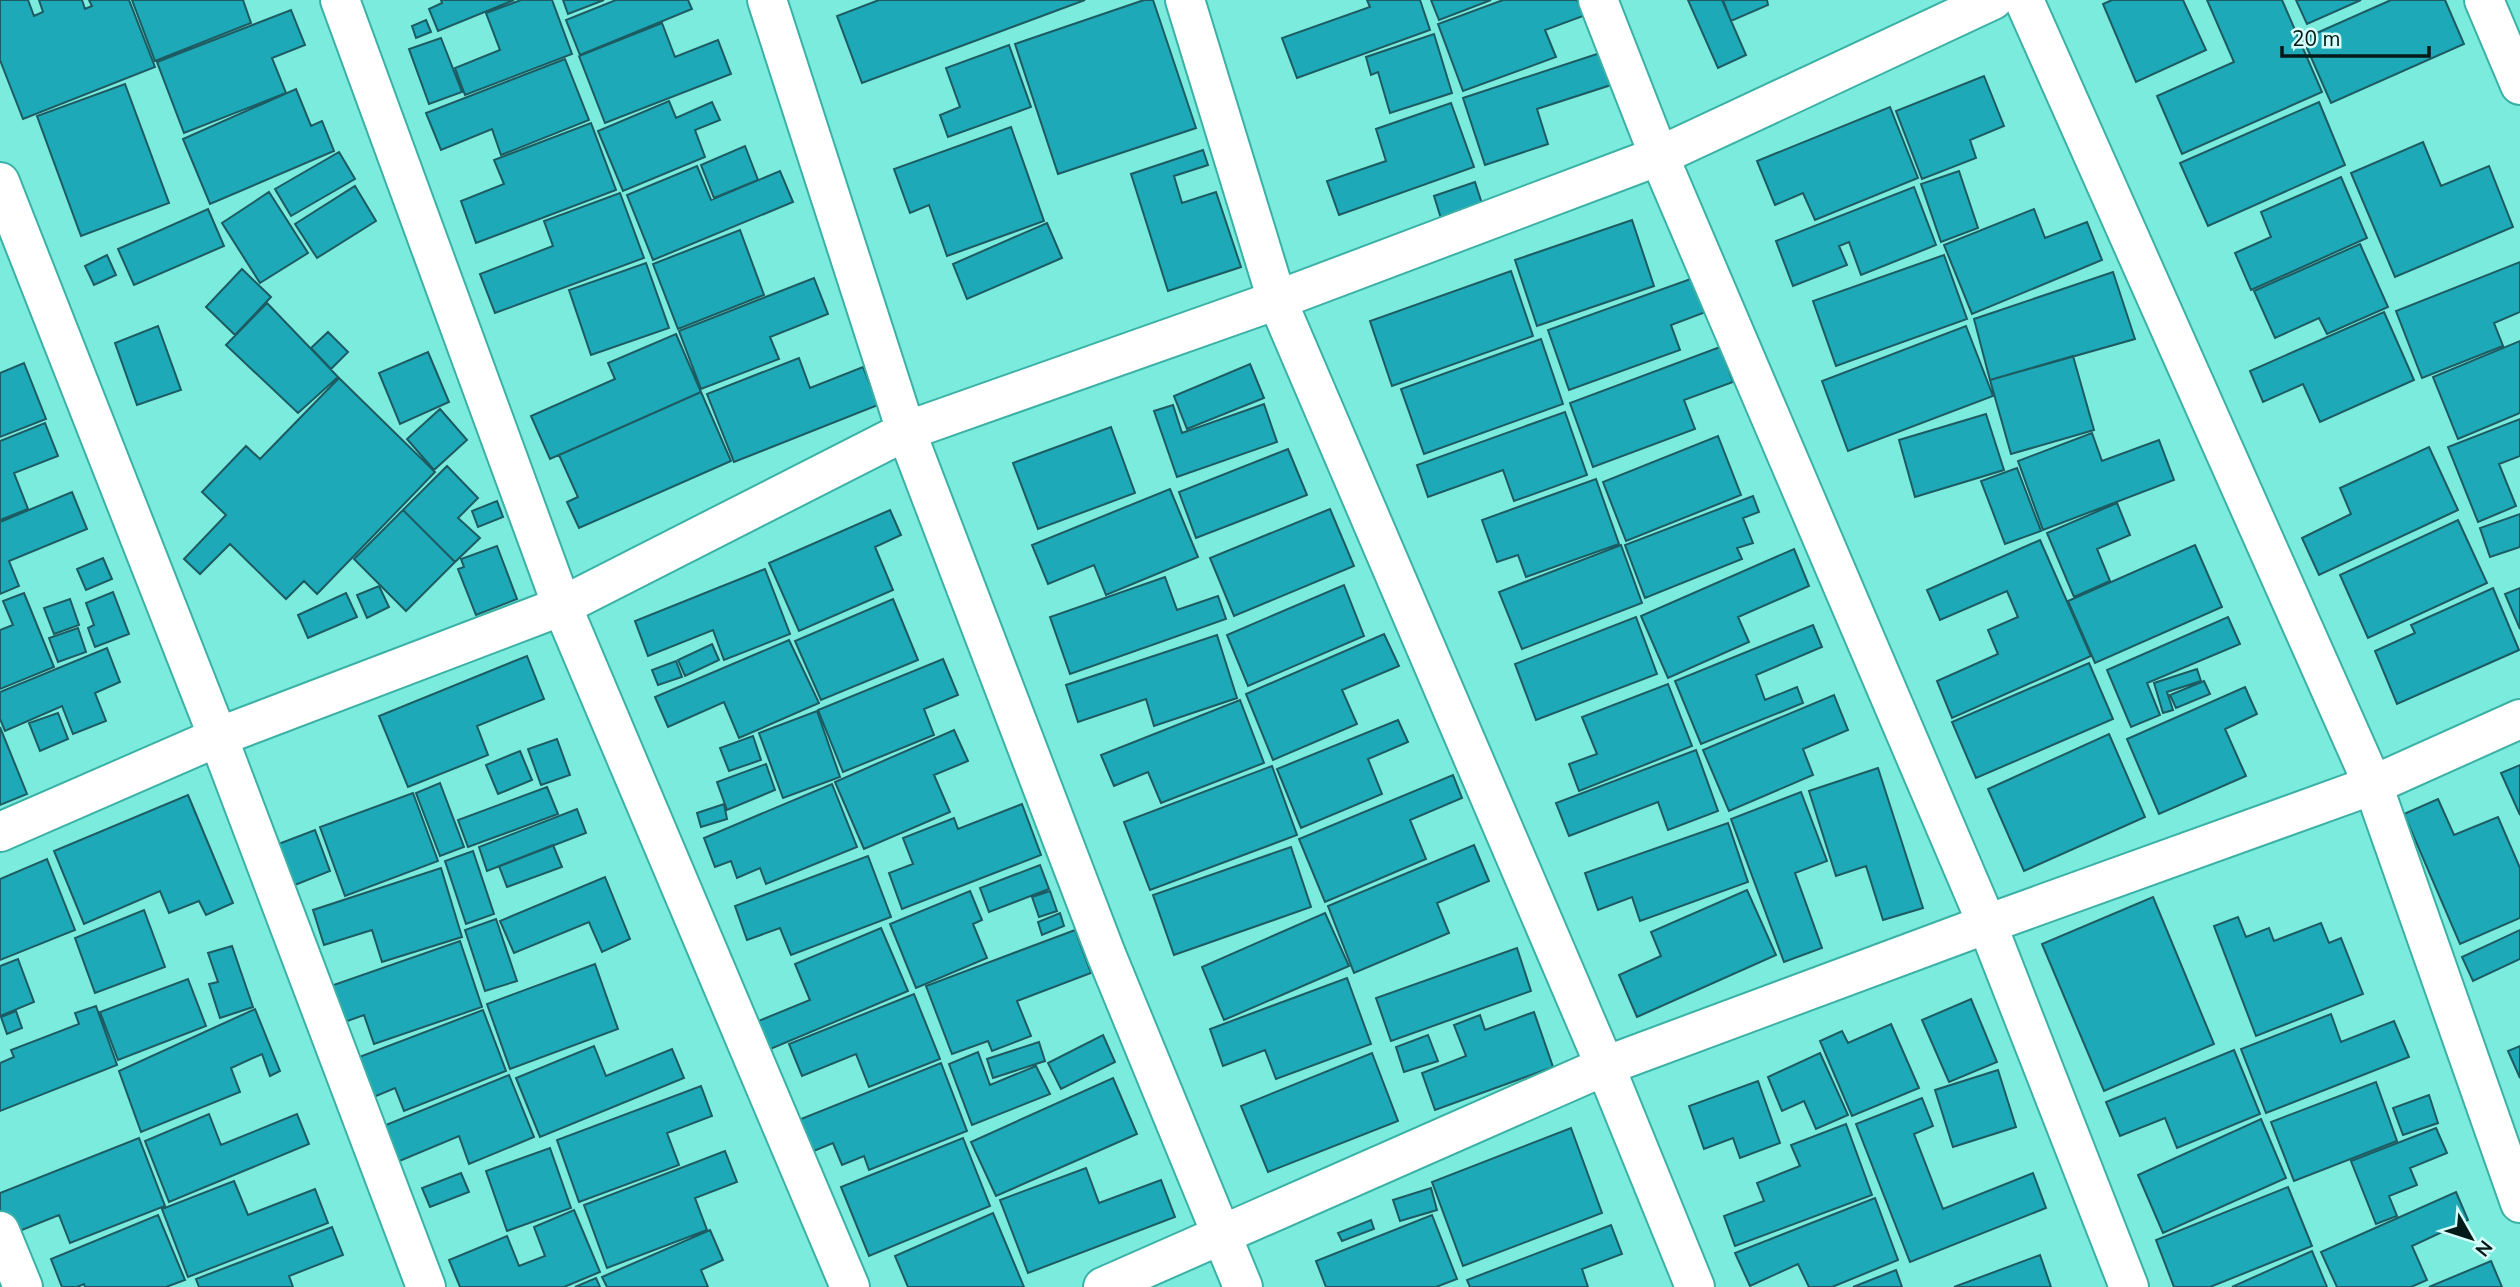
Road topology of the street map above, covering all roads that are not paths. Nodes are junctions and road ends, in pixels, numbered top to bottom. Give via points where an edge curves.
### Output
1 (341, 0) edge
2 (767, 0) edge
3 (1185, 0) edge
4 (1598, 0) edge
5 (1993, 0) edge
6 (2024, 0) edge
7 (2484, 0) edge
8 (2520, 85) edge
9 (1659, 156) junction
10 (0, 182) edge
11 (1277, 300) junction
12 (906, 431) junction
13 (562, 606) junction
14 (2520, 719) edge
15 (218, 737) junction
16 (2373, 785) junction
17 (0, 832) edge
18 (1987, 924) junction
19 (1605, 1066) junction
20 (2520, 1203) edge
21 (0, 1231) edge
22 (1221, 1237) junction
23 (23, 1287) edge
24 (426, 1287) edge
25 (850, 1287) edge
26 (1102, 1287) edge
27 (1243, 1287) edge
28 (1695, 1287) edge
29 (2129, 1287) edge

1 - 13 street
2 - 12 street
3 - 11 street
4 - 9 street
5 - 9 street
6 - 16 street
7 - 8 street
9 - 11 street
9 - 18 street
10 - 15 street
11 - 12 street
11 - 19 street
12 - 13 street
12 - 22 street via 1106,954
13 - 15 street
13 - 25 street
14 - 16 street
15 - 17 street
15 - 24 street
16 - 18 street
16 - 20 street
18 - 19 street
18 - 29 street
19 - 22 street
19 - 28 street
21 - 23 street
22 - 26 street
22 - 27 street

